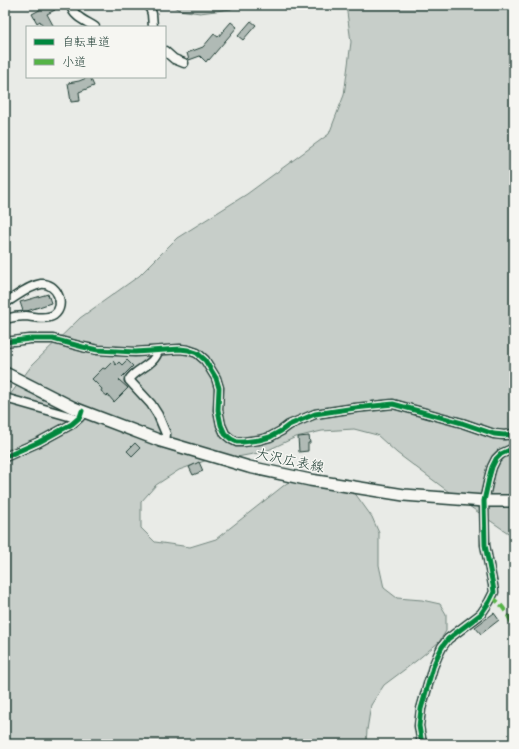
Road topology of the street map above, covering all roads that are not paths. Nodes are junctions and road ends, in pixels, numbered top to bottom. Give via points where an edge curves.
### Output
1 (71, 5) edge
2 (149, 5) edge
3 (94, 26) edge
4 (153, 26) edge
5 (166, 52) edge
6 (184, 63) dead end
7 (5, 303) edge
8 (5, 319) edge
9 (5, 342) edge
10 (158, 351) junction
11 (5, 373) edge
12 (5, 398) edge
13 (82, 411) junction
14 (76, 420) junction
15 (514, 434) edge
16 (164, 442) junction
17 (514, 448) edge
18 (5, 457) edge
19 (484, 501) junction
20 (514, 501) edge
21 (422, 744) edge

1 - 3 street via 74,13
2 - 4 street
5 - 6 street via 174,60
7 - 8 street via 40,284 54,289 59,298 58,310 52,316
9 - 10 street via 53,339 98,350
10 - 15 street via 188,350 205,360 219,388 218,410 221,425 225,434 237,442 270,437 298,420 315,414 392,404 494,434
10 - 16 street via 153,360 129,380 158,415 166,434
11 - 13 main road, 大沢広表線
12 - 14 street
13 - 14 street
13 - 16 main road, 大沢広表線
14 - 18 street via 39,442
16 - 19 main road, 大沢広表線 via 249,467 310,480 404,496
17 - 19 street via 496,459
19 - 20 main road, 大沢広表線
19 - 21 street via 485,545 494,592 481,614 448,639 438,655 420,709

